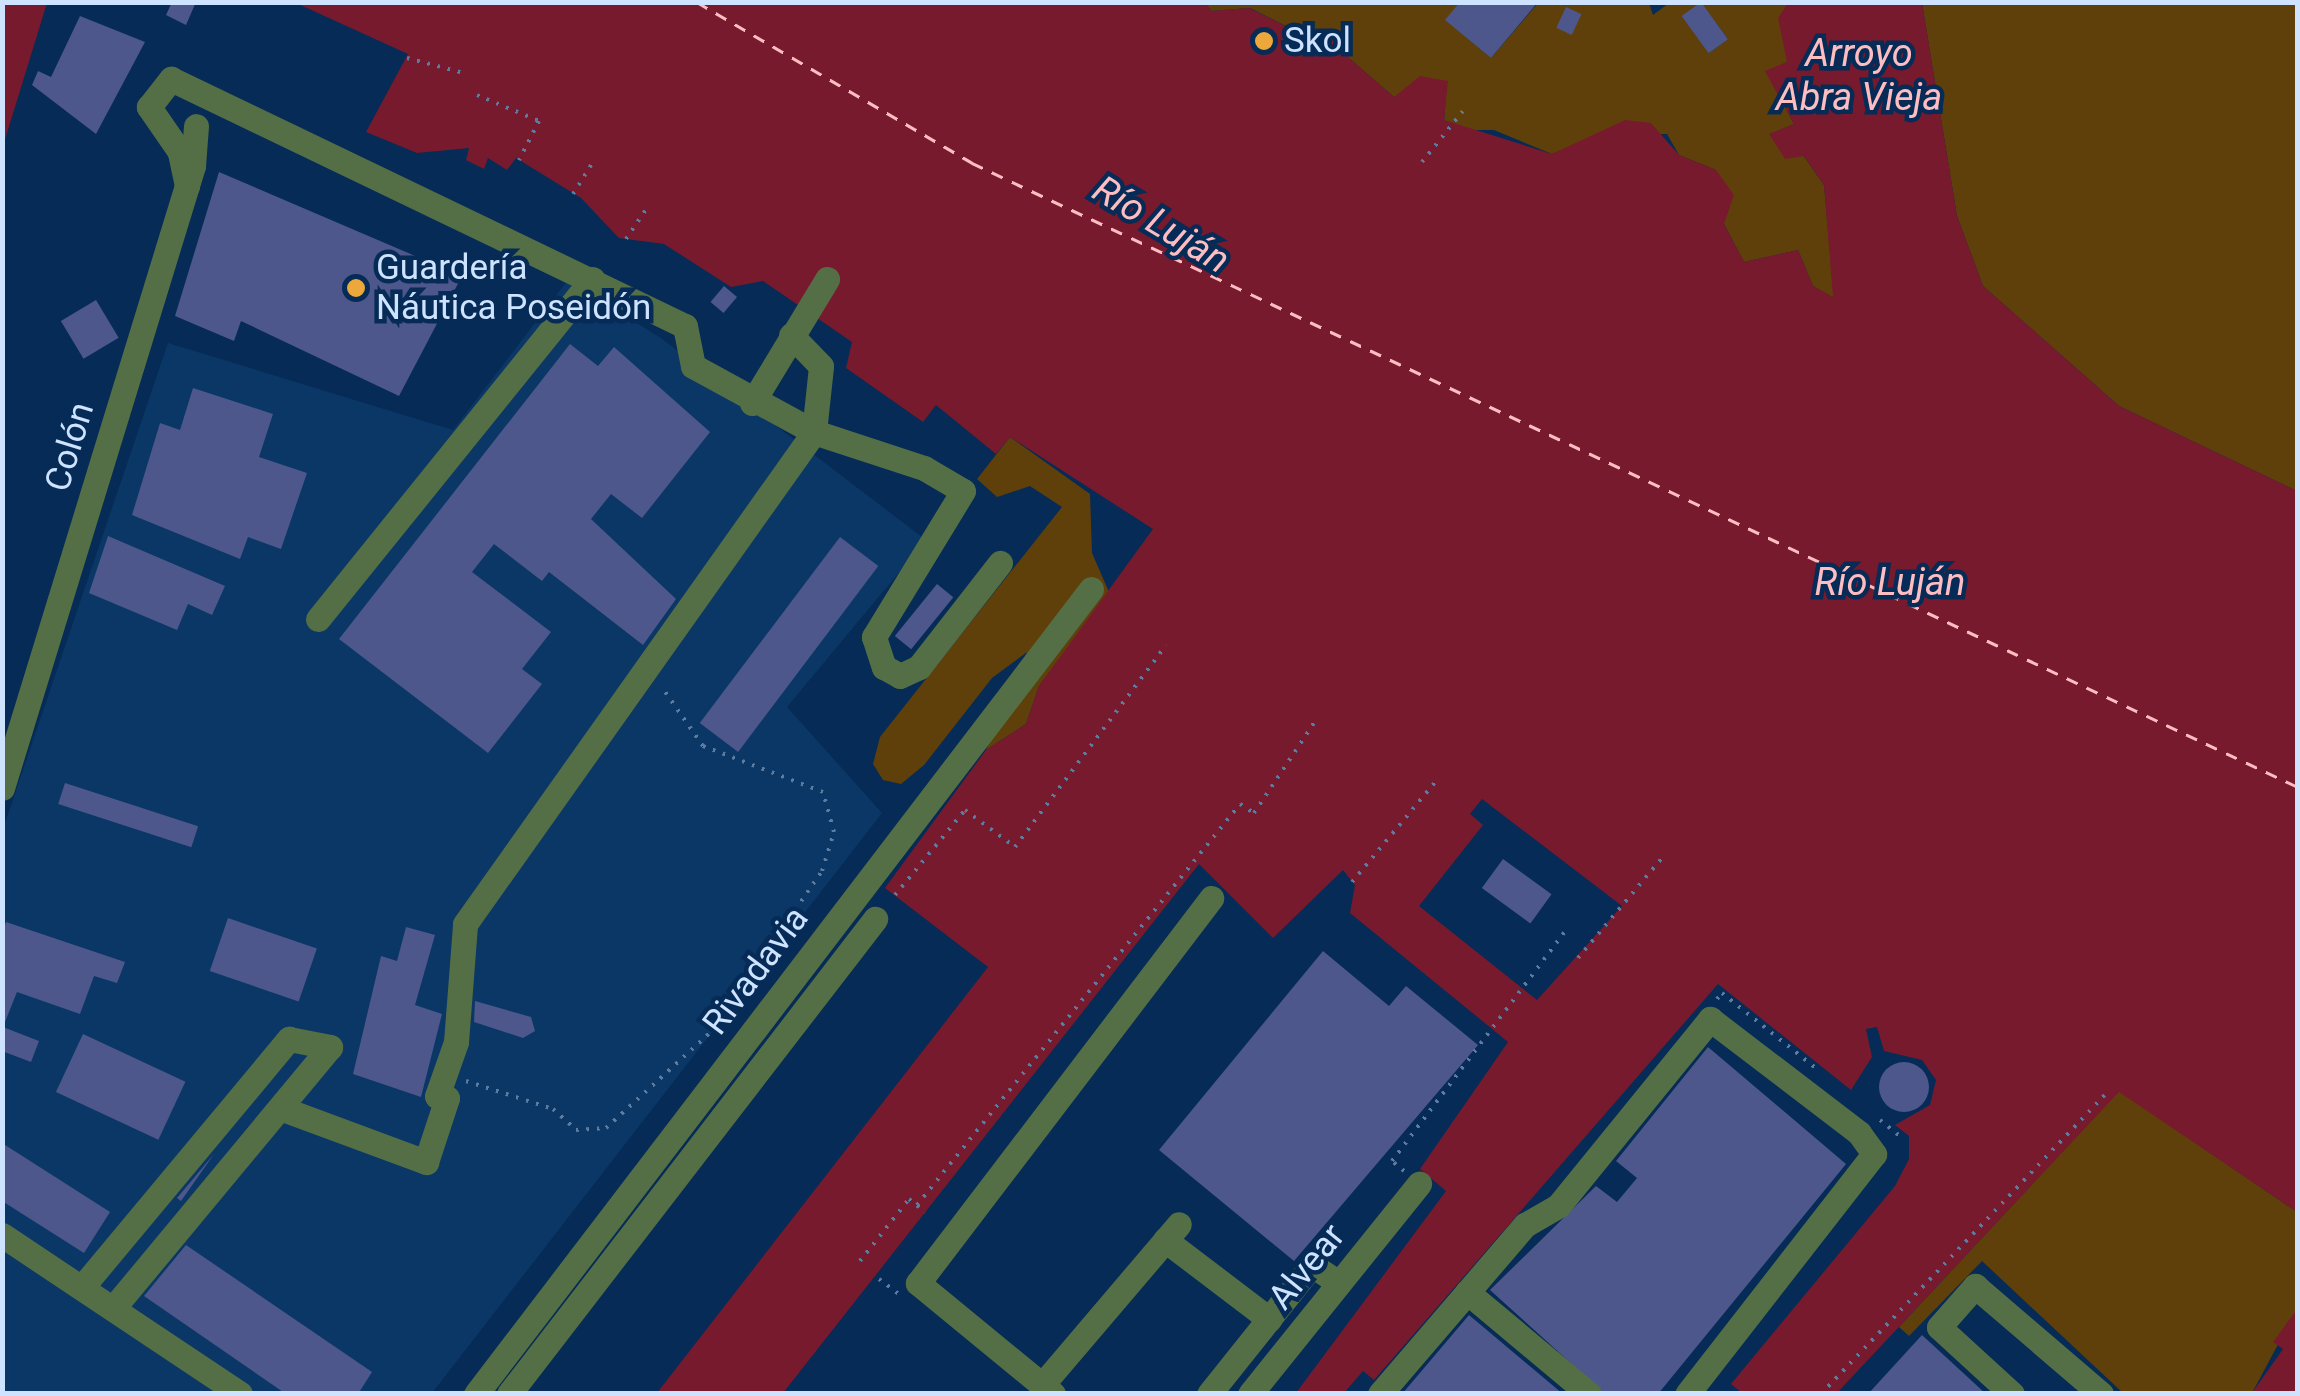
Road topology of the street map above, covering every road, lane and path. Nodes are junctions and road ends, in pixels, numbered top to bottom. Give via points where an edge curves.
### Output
1 (407, 58) dead end
2 (467, 74) dead end
3 (200, 90) junction
4 (477, 96) dead end
5 (1463, 111) dead end
6 (240, 118) junction
7 (198, 124) junction
8 (165, 131) junction
9 (518, 160) dead end
10 (1422, 162) dead end
11 (592, 164) dead end
12 (187, 186) junction
13 (573, 194) dead end
14 (648, 206) dead end
15 (626, 239) dead end
16 (592, 279) junction
17 (827, 279) dead end
18 (791, 335) junction
19 (752, 403) junction
20 (814, 432) junction
21 (1000, 563) dead end
22 (1091, 590) dead end
23 (318, 619) dead end
24 (1166, 645) dead end
25 (645, 675) junction
26 (1314, 723) dead end
27 (1437, 780) dead end
28 (2, 788) edge
29 (1661, 860) dead end
30 (1352, 882) dead end
31 (896, 895) dead end
32 (1211, 898) dead end
33 (875, 919) dead end
34 (1567, 929) dead end
35 (1578, 958) dead end
36 (444, 1075) junction
37 (2105, 1095) dead end
38 (280, 1108) junction
39 (1420, 1184) joint
40 (917, 1205) junction
41 (925, 1212) dead end
42 (2, 1235) edge
43 (860, 1261) dead end
44 (1339, 1283) junction
45 (84, 1286) junction
46 (1468, 1292) junction
47 (114, 1308) junction
48 (1269, 1319) junction
49 (1048, 1389) edge
50 (1688, 1393) edge
51 (240, 1394) edge
52 (476, 1394) edge
53 (509, 1394) edge
54 (1209, 1394) edge
55 (1250, 1394) edge
56 (1380, 1394) edge
57 (1588, 1394) edge
58 (1822, 1394) edge
59 (2012, 1394) edge
60 (2101, 1394) edge

1 - 2 path
3 - 6 street
3 - 7 street
3 - 8 street via 180,78 154,90 149,108
4 - 9 path via 539,121
5 - 10 path
6 - 7 street
6 - 16 street
7 - 8 street
7 - 12 street, Colón
8 - 12 street
11 - 13 path
12 - 28 street, Colón
14 - 15 path
16 - 19 street via 685,326 692,366
16 - 23 street
17 - 18 street
18 - 19 street
18 - 20 street via 821,366
19 - 20 street
20 - 21 street via 924,468 962,491 874,637 884,668 900,676 919,667
20 - 25 street
22 - 52 street, Rivadavia
24 - 31 path via 1015,847 966,810
25 - 36 street via 465,924 456,1042
25 - 36 path via 703,746 823,792 834,832 822,871 712,1031 606,1128 576,1130 553,1109
26 - 40 path via 1254,813 1240,804
27 - 30 path
29 - 35 path
32 - 49 street via 918,1284
33 - 53 street
34 - 39 path via 1392,1161
36 - 38 street via 437,1096 448,1098 426,1162
37 - 58 path
38 - 45 street via 330,1046 289,1039
38 - 47 street
39 - 44 street, Alvear
40 - 41 path
40 - 43 path via 909,1199
42 - 45 street
44 - 48 street via 1312,1264
44 - 55 street, Alvear
45 - 47 street
46 - 50 street via 1525,1226 1559,1205 1710,1018 1859,1133 1874,1154
46 - 56 street
46 - 57 street
47 - 51 street
48 - 49 street via 1172,1232
48 - 54 street
59 - 60 street via 1939,1327 1976,1286

